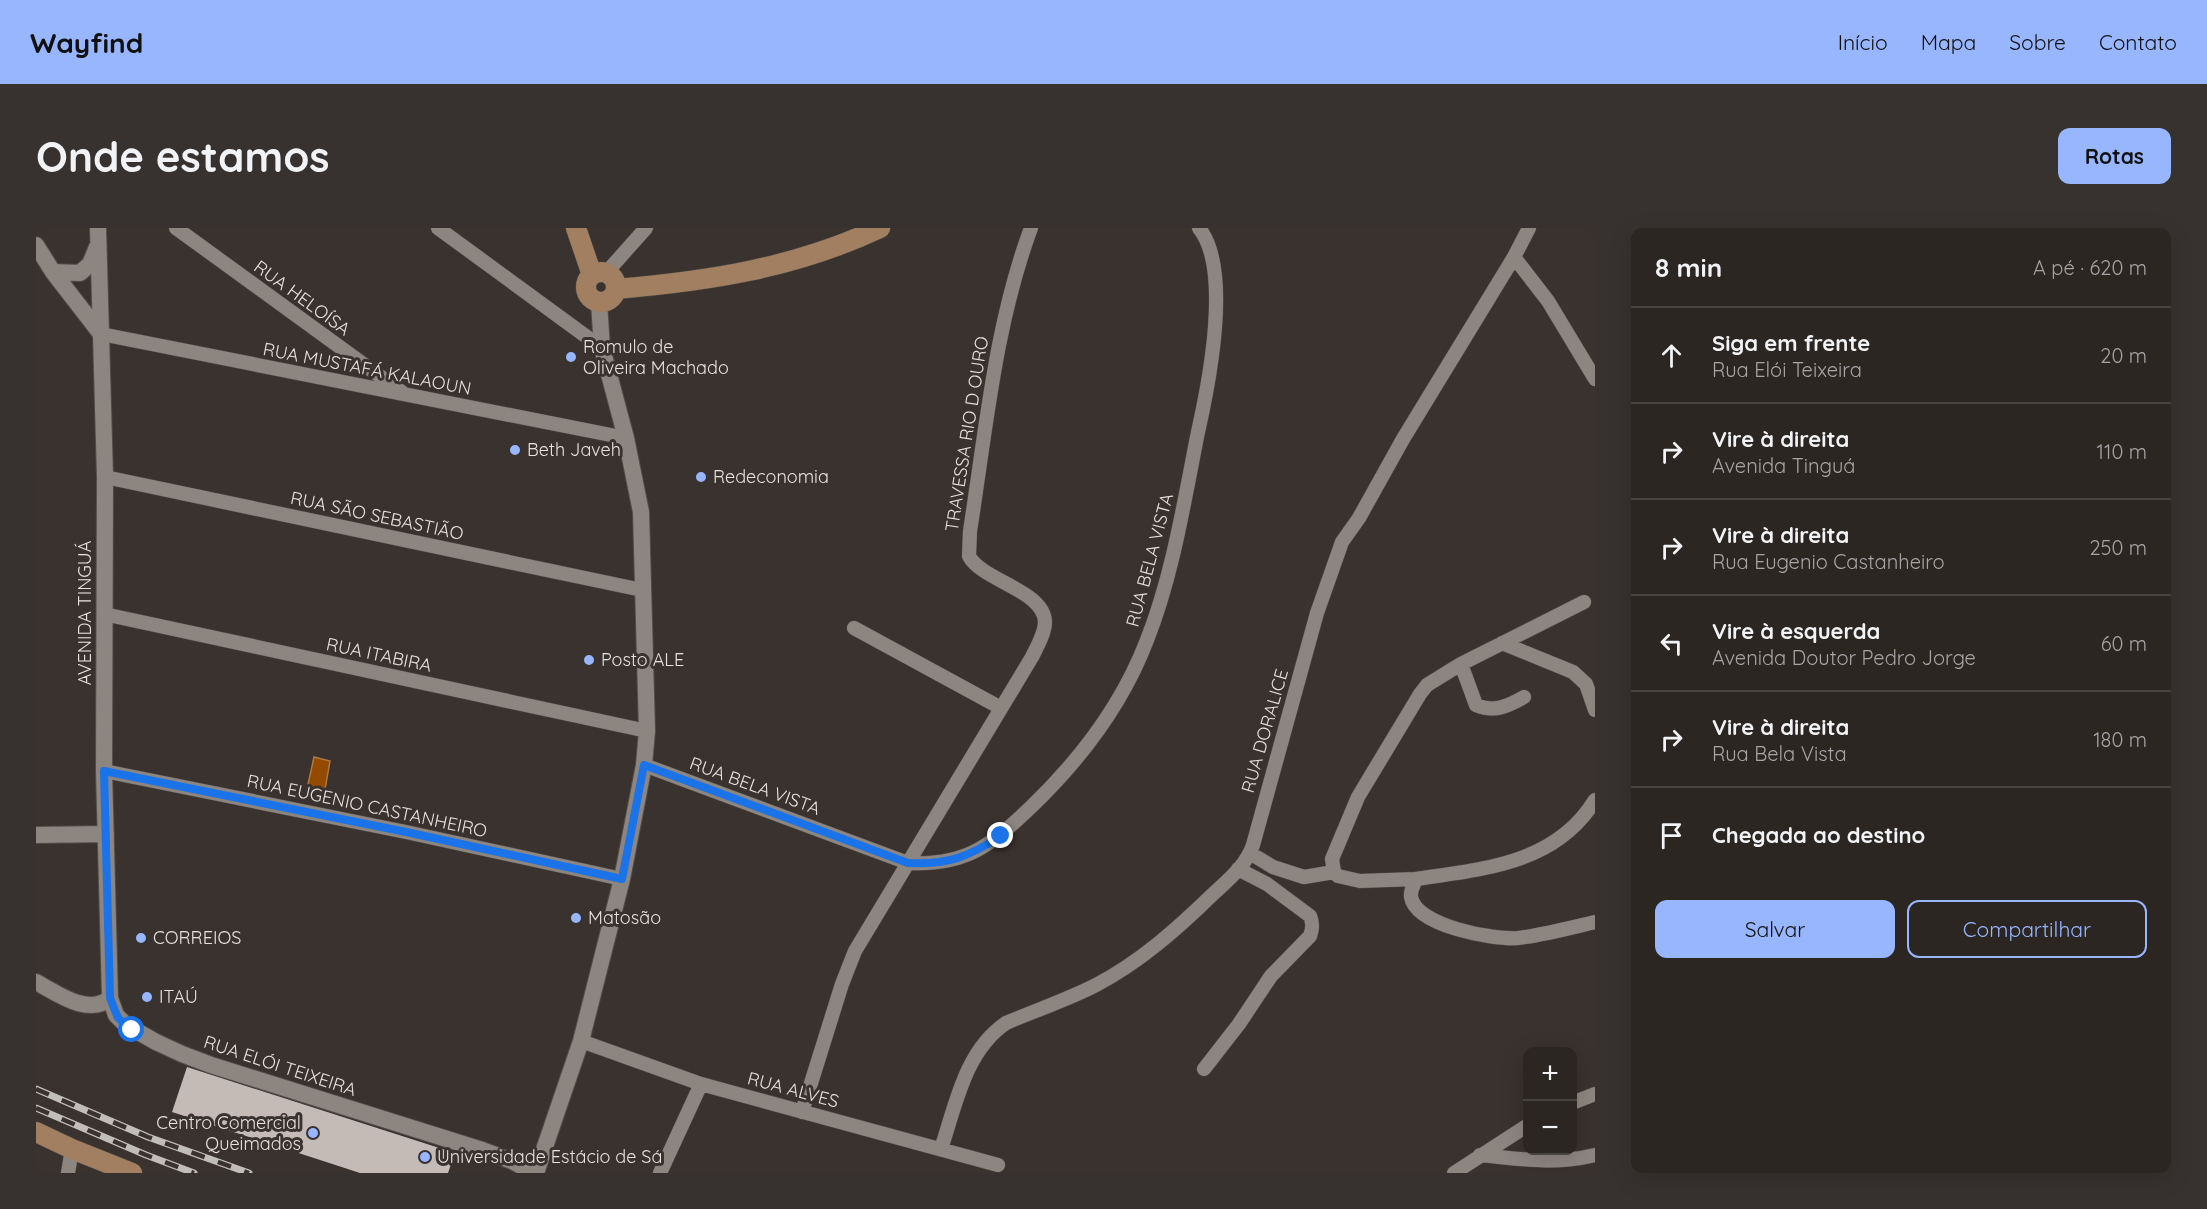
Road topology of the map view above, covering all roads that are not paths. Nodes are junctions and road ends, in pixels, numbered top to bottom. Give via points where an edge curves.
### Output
1 (176, 228) edge
2 (438, 228) edge
3 (576, 228) edge
4 (646, 228) edge
5 (880, 228) edge
6 (1031, 228) edge
7 (1199, 228) edge
8 (1529, 228) edge
9 (99, 234) edge
10 (36, 245) edge
11 (1514, 257) junction
12 (53, 272) junction
13 (604, 279) junction
14 (599, 302) junction
15 (101, 334) junction
16 (602, 348) junction
17 (1595, 379) edge
18 (407, 396) junction
19 (626, 438) junction
20 (105, 477) junction
21 (642, 590) junction
22 (1584, 602) dead end
23 (104, 614) junction
24 (854, 628) dead end
25 (1502, 643) junction
26 (1461, 664) junction
27 (1524, 698) dead end
28 (1001, 708) junction
29 (1595, 710) edge
30 (647, 731) junction
31 (644, 765) junction
32 (104, 771) junction
33 (1595, 800) edge
34 (106, 834) junction
35 (36, 835) edge
36 (1250, 853) junction
37 (908, 863) junction
38 (1238, 869) junction
39 (1334, 872) junction
40 (622, 879) junction
41 (1416, 879) junction
42 (1595, 922) edge
43 (36, 982) edge
44 (110, 998) junction
45 (581, 1041) junction
46 (1204, 1070) dead end
47 (701, 1084) junction
48 (1595, 1094) edge
49 (1577, 1101) edge
50 (802, 1112) junction
51 (1523, 1128) edge
52 (36, 1132) edge
53 (72, 1149) junction
54 (941, 1149) junction
55 (1480, 1155) junction
56 (1595, 1155) edge
57 (998, 1166) dead end
58 (68, 1173) edge
59 (132, 1173) edge
60 (535, 1173) edge
61 (660, 1173) edge
62 (1454, 1173) edge

1 - 18 street, RUA HELOÍSA
2 - 16 street
3 - 13 main road
4 - 13 street
5 - 13 main road via 803,258 703,281
6 - 28 street, TRAVESSA RIO D OURO via 1003,321 969,539 972,562 1029,598 1039,607 1045,621 1032,657
7 - 37 street, RUA BELA VISTA via 1210,246 1216,291 1206,395 1173,556 1136,666 1085,747 1052,787 1001,836 965,857 947,862
8 - 11 street, RUA DORALICE
9 - 12 street via 94,258 86,269 74,274
9 - 15 street, AVENIDA TINGUÁ
10 - 12 street
11 - 17 street via 1548,301
11 - 36 street, RUA DORALICE via 1342,542 1317,613
12 - 15 street
13 - 14 main road via 610,299
13 - 14 main road via 586,285
14 - 16 street
15 - 18 street, RUA MUSTAFÁ KALAOUN
15 - 20 street, AVENIDA TINGUÁ
16 - 19 street
18 - 19 street, RUA MUSTAFÁ KALAOUN
19 - 21 street via 641,512
20 - 21 street, RUA SÃO SEBASTIÃO
20 - 23 street, AVENIDA TINGUÁ
21 - 30 street
22 - 25 street
23 - 30 street, RUA ITABIRA
23 - 32 street, AVENIDA TINGUÁ
24 - 28 street
25 - 26 street
25 - 29 street via 1573,672 1586,684
26 - 27 street via 1476,705 1495,709
26 - 39 street via 1427,685 1420,694 1358,796 1332,859
28 - 37 street, TRAVESSA RIO D OURO
30 - 31 street
31 - 37 street, RUA BELA VISTA
31 - 40 street
32 - 34 street, AVENIDA TINGUÁ
32 - 40 street, RUA EUGENIO CASTANHEIRO
33 - 41 street via 1571,830 1524,858 1480,870
34 - 35 street
34 - 44 street, AVENIDA TINGUÁ
36 - 38 street, RUA DORALICE
36 - 39 street via 1273,867 1304,877
37 - 50 street, TRAVESSA RIO D OURO via 848,967
38 - 46 street via 1310,916 1312,929 1310,936 1271,976
38 - 54 street, RUA DORALICE via 1156,946 1126,968 995,1030 975,1054
39 - 41 street via 1351,880
40 - 45 street
41 - 42 street via 1411,896 1417,908 1440,922 1479,936 1516,938
43 - 44 street via 85,1005 99,1005
44 - 60 street, RUA ELÓI TEIXEIRA via 116,1015 126,1025 182,1054 483,1150
45 - 47 street, RUA ALVES
45 - 60 street
47 - 50 street, RUA ALVES
47 - 61 street
48 - 49 street
50 - 54 street, RUA ALVES
51 - 55 street
52 - 53 main road
53 - 58 street
53 - 59 main road
54 - 57 street, RUA ALVES
55 - 56 street via 1549,1162
55 - 62 street

